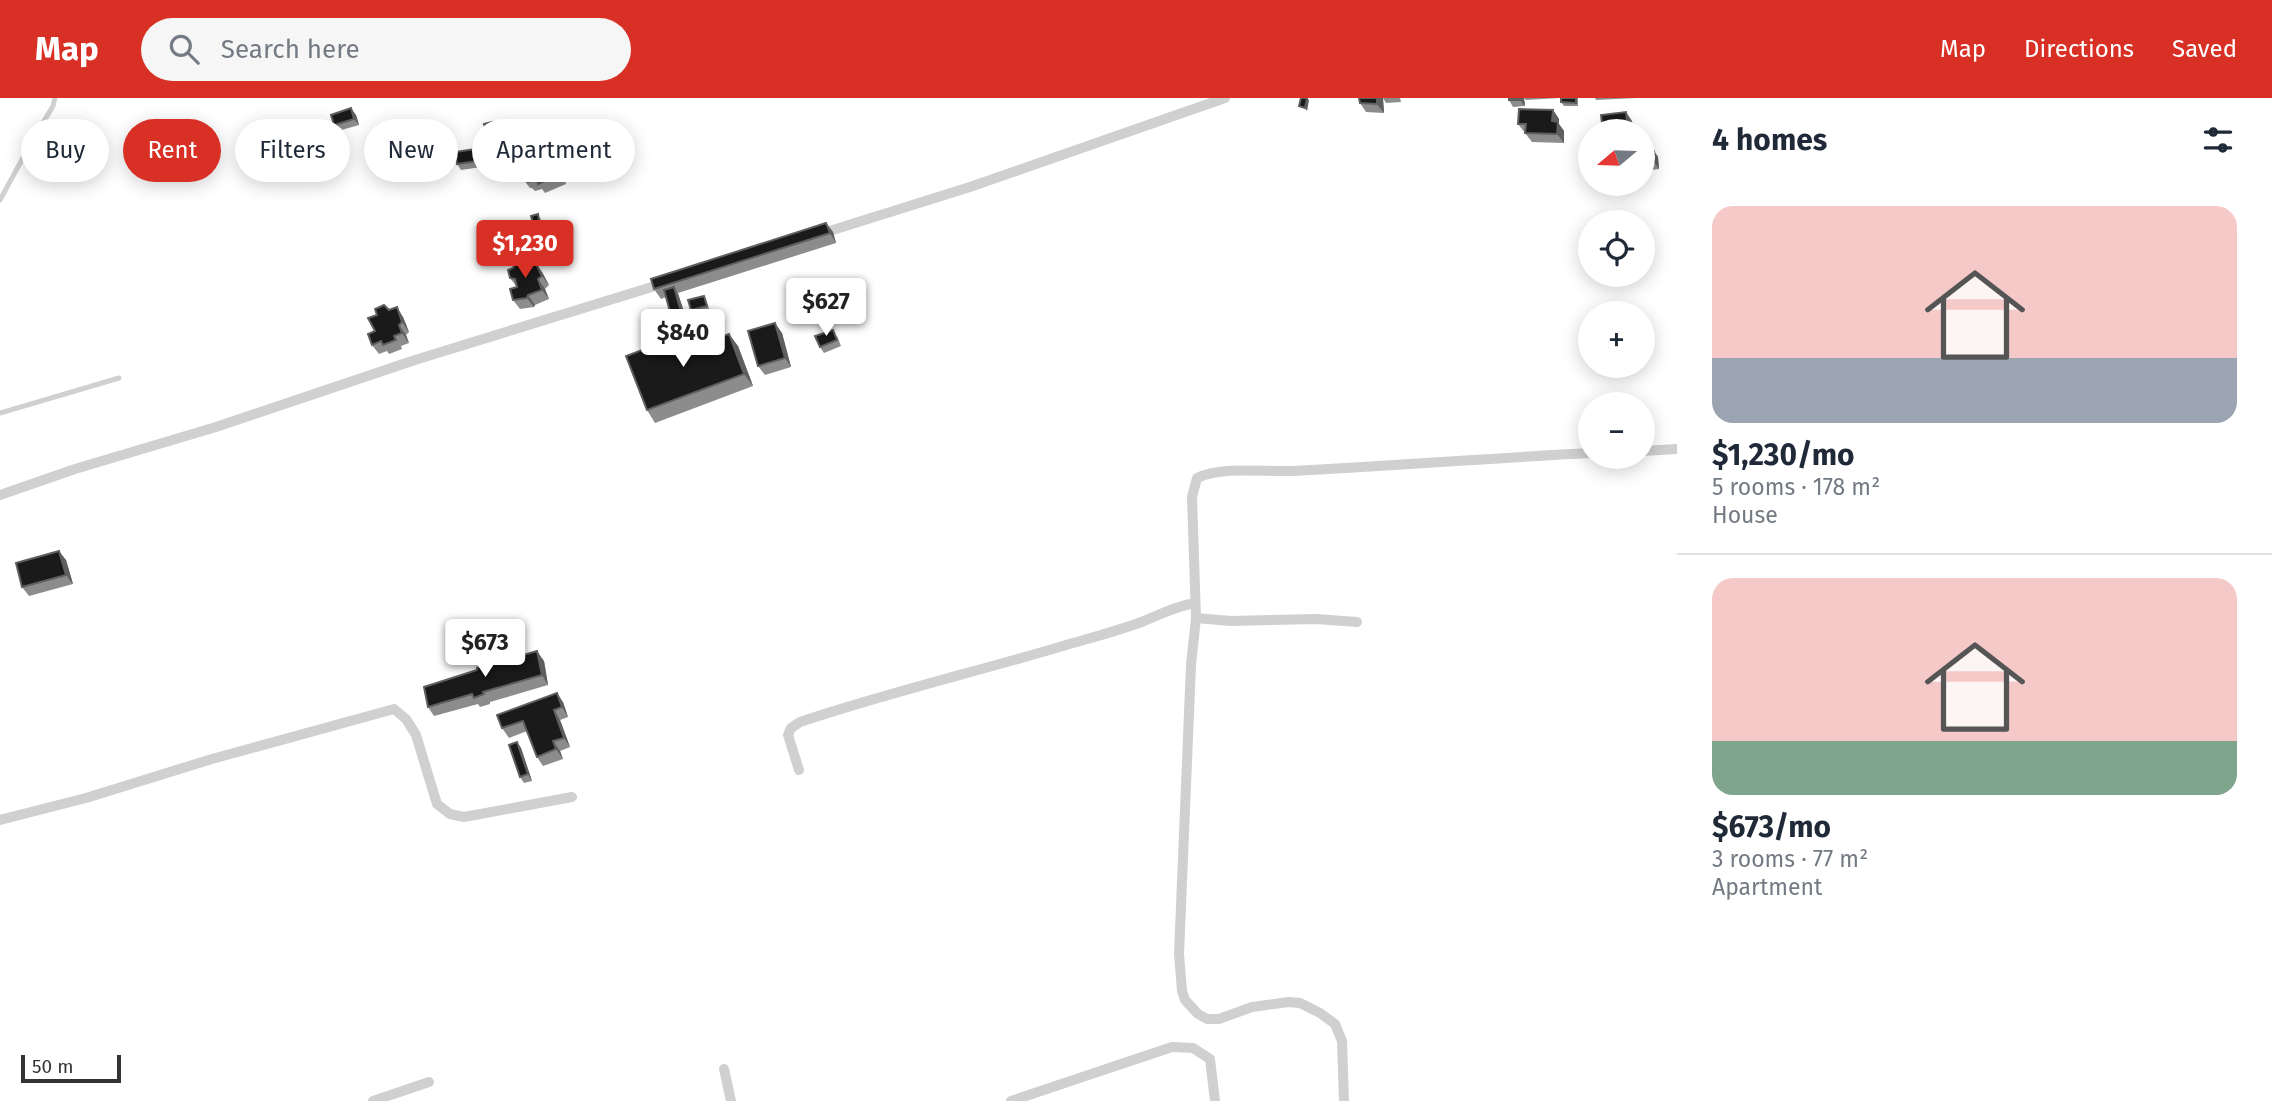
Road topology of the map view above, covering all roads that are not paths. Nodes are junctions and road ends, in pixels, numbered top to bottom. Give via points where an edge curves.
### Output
1 (55, 98) edge
2 (1226, 98) edge
3 (0, 200) edge
4 (803, 240) edge
5 (671, 281) edge
6 (119, 378) dead end
7 (0, 413) edge
8 (1677, 449) edge
9 (1655, 450) edge
10 (1578, 454) edge
11 (0, 495) edge
12 (1195, 603) junction
13 (1196, 618) junction
14 (1357, 622) dead end
15 (799, 771) dead end
16 (572, 796) dead end
17 (0, 820) edge
18 (724, 1069) dead end
19 (429, 1082) dead end
20 (373, 1101) edge
21 (731, 1101) edge
22 (1011, 1101) edge
23 (1215, 1101) edge
24 (1344, 1101) edge

1 - 3 lane
2 - 4 street
5 - 11 street
6 - 7 lane
8 - 9 street
10 - 12 street via 1207,474 1197,478 1192,497
12 - 13 street
12 - 15 street via 800,722 788,735
13 - 14 street
13 - 24 street via 1180,927 1182,991 1189,1007 1207,1019 1280,1002 1300,1003 1320,1013 1335,1024 1342,1041
16 - 17 street via 464,817 450,814 437,804 416,735 394,709
18 - 21 street
19 - 20 street
22 - 23 street via 1172,1047 1193,1048 1210,1059

